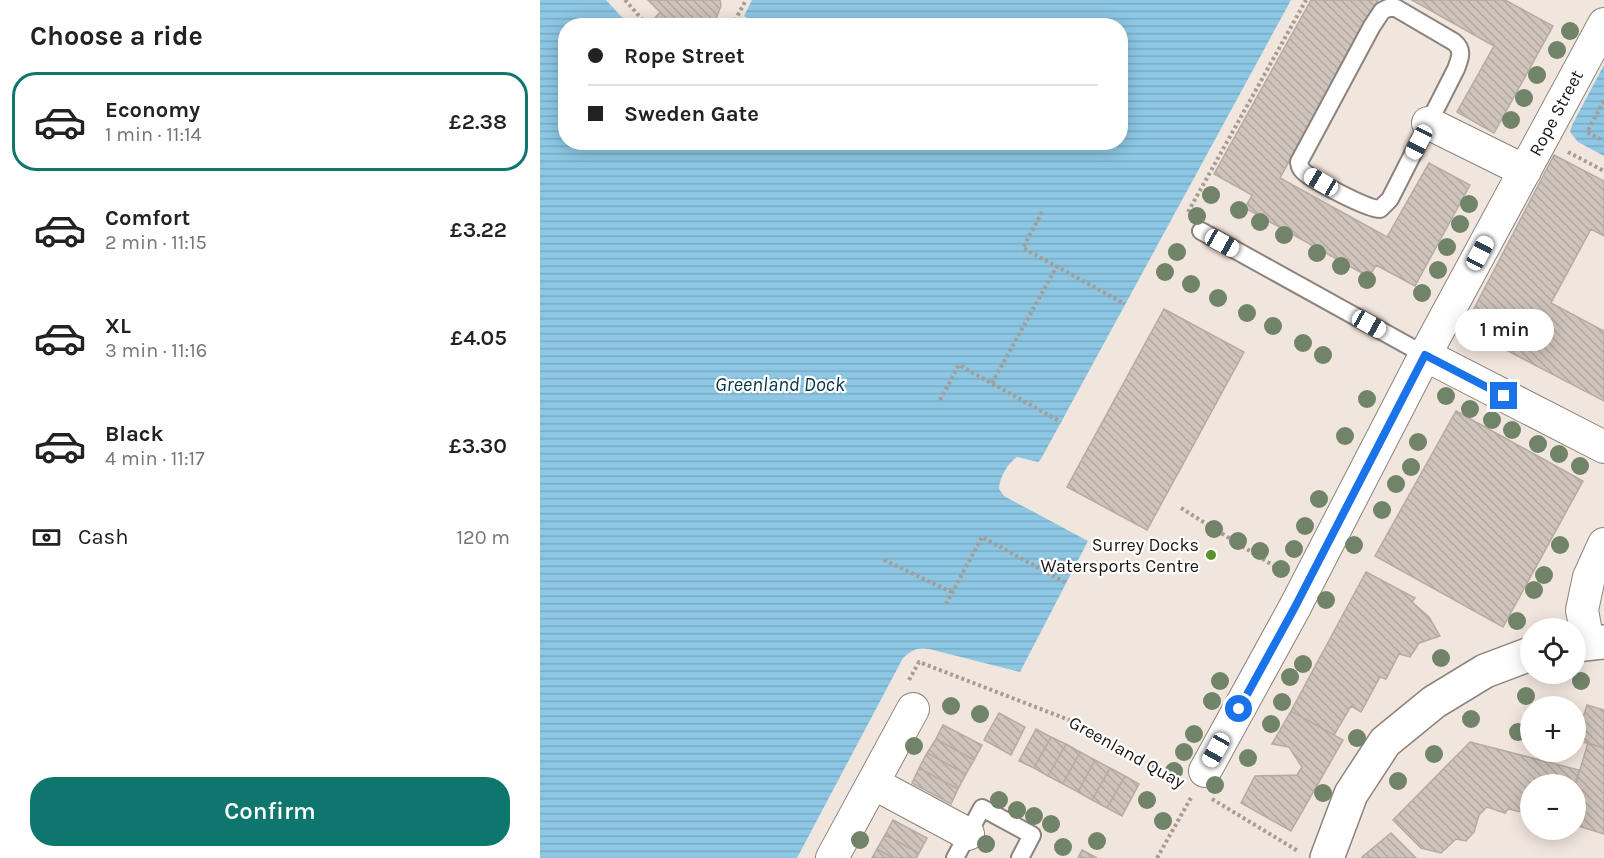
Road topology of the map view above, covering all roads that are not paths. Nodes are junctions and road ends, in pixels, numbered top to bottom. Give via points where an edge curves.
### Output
1 (1604, 24) edge
2 (1428, 123) junction
3 (1525, 171) junction
4 (1201, 231) road end
5 (1425, 355) junction
6 (1604, 447) edge
7 (1604, 544) edge
8 (1589, 643) edge
9 (1520, 658) edge
10 (913, 709) dead end
11 (873, 783) junction
12 (1196, 784) road end
13 (962, 846) edge
14 (1328, 856) edge
15 (832, 858) edge
16 (1020, 858) edge

1 - 3 street, Rope Street
2 - 2 lane via 1390,199 1380,209 1356,202 1300,167 1302,155 1372,26 1388,8 1396,8 1460,47 1456,69
2 - 3 street, Rope Street
3 - 5 street, Rope Street
4 - 5 lane
5 - 6 street
5 - 12 street, Rope Street via 1295,607
7 - 8 street via 1589,577 1582,610
9 - 14 main road via 1485,671 1386,741 1352,794
10 - 11 street
11 - 13 street
11 - 15 street
13 - 16 lane via 982,808 1032,835

